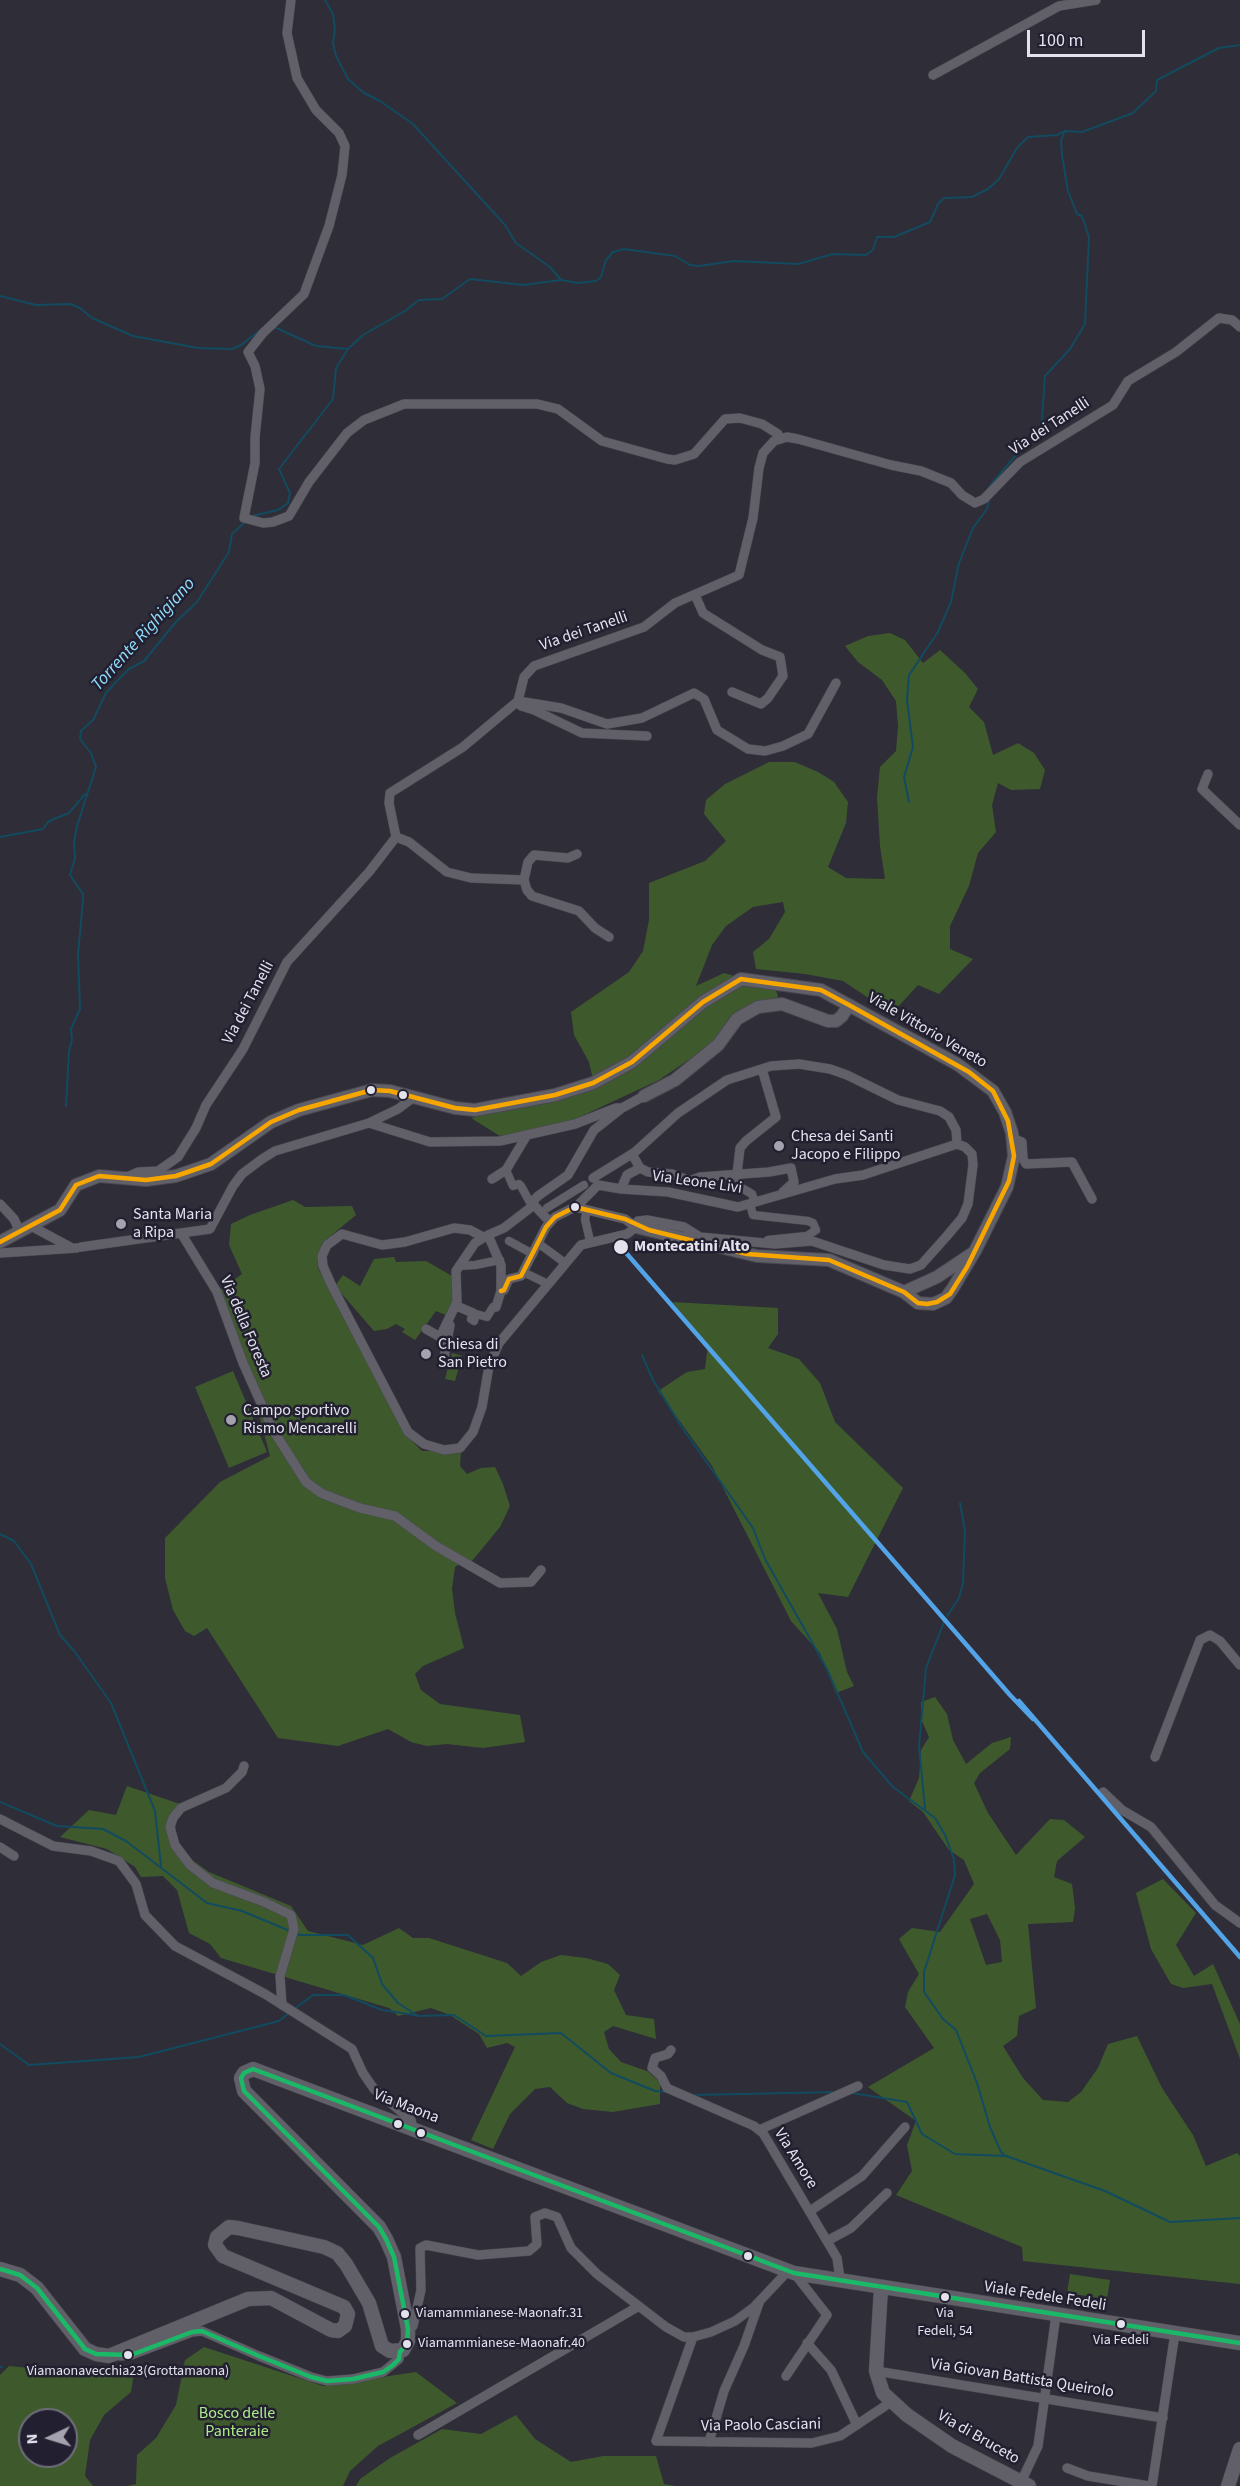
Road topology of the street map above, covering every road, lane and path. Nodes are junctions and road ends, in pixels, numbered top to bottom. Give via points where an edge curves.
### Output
1 (291, 0) edge
2 (1096, 0) edge
3 (933, 75) dead end
4 (1240, 327) edge
5 (780, 438) junction
6 (696, 595) junction
7 (836, 683) dead end
8 (732, 692) dead end
9 (516, 703) junction
10 (647, 736) dead end
11 (1208, 774) dead end
12 (1240, 825) edge
13 (396, 837) junction
14 (577, 854) dead end
15 (524, 880) junction
16 (609, 938) dead end
17 (849, 1005) junction
18 (762, 1069) junction
19 (644, 1096) joint
20 (414, 1097) junction
21 (622, 1108) junction
22 (369, 1123) junction
23 (527, 1135) junction
24 (1013, 1138) junction
25 (957, 1144) junction
26 (632, 1154) junction
27 (640, 1168) junction
28 (506, 1170) junction
29 (737, 1174) junction
30 (854, 1176) junction
31 (127, 1177) junction
32 (492, 1179) dead end
33 (598, 1181) junction
34 (794, 1182) junction
35 (587, 1189) junction
36 (621, 1189) junction
37 (774, 1197) junction
38 (1092, 1199) dead end
39 (752, 1203) junction
40 (0, 1204) edge
41 (533, 1205) junction
42 (547, 1208) dead end
43 (583, 1209) junction
44 (550, 1222) junction
45 (636, 1227) junction
46 (26, 1229) junction
47 (181, 1233) junction
48 (485, 1236) junction
49 (510, 1241) dead end
50 (590, 1241) junction
51 (0, 1242) edge
52 (754, 1242) junction
53 (538, 1243) junction
54 (76, 1248) junction
55 (975, 1251) junction
56 (0, 1253) edge
57 (533, 1254) junction
58 (500, 1260) junction
59 (565, 1263) junction
60 (459, 1266) junction
61 (523, 1272) junction
62 (548, 1284) junction
63 (501, 1291) junction
64 (904, 1292) junction
65 (457, 1297) junction
66 (496, 1306) joint
67 (459, 1307) junction
68 (473, 1313) joint
69 (426, 1329) dead end
70 (444, 1358) dead end
71 (542, 1570) dead end
72 (1240, 1665) edge
73 (1155, 1757) dead end
74 (244, 1766) dead end
75 (1103, 1792) dead end
76 (0, 1819) edge
77 (0, 1847) edge
78 (14, 1856) dead end
79 (1240, 1923) edge
80 (282, 2005) junction
81 (670, 2050) dead end
82 (858, 2086) dead end
83 (905, 2127) dead end
84 (413, 2128) junction
85 (759, 2130) junction
86 (887, 2193) dead end
87 (810, 2211) junction
88 (827, 2241) junction
89 (0, 2269) edge
90 (791, 2272) junction
91 (840, 2279) junction
92 (881, 2288) junction
93 (759, 2301) junction
94 (639, 2306) junction
95 (1056, 2315) junction
96 (408, 2329) junction
97 (1175, 2333) junction
98 (693, 2337) junction
99 (807, 2343) junction
100 (1240, 2343) edge
101 (400, 2352) junction
102 (109, 2356) junction
103 (876, 2371) junction
104 (786, 2376) dead end
105 (1044, 2397) junction
106 (891, 2402) junction
107 (1163, 2418) junction
108 (857, 2425) junction
109 (418, 2435) dead end
110 (709, 2442) junction
111 (1240, 2449) edge
112 (1067, 2468) dead end
113 (1025, 2484) edge
114 (1150, 2486) edge
115 (1228, 2486) edge

1 - 5 street via 287,33 297,78 345,146 332,217 304,294 248,352 260,389 255,463 244,518 263,523 289,516 309,482 348,433 364,420 404,404 537,404 558,409 602,441 675,460 694,454 725,419 762,424
2 - 3 street via 1059,6
4 - 5 street, Via dei Tanelli via 1232,320 1219,318 1176,352 1128,381 1113,405 1020,462 990,494 975,502 951,483 921,471 798,439
5 - 6 street, Via dei Tanelli via 763,453 739,575
6 - 8 street via 703,613 780,657 783,676 761,704
6 - 9 street, Via dei Tanelli via 675,603 644,627 534,666 524,677
7 - 9 street via 808,734 765,751 748,749 717,730 704,699 694,693 642,718 607,723 561,708
9 - 10 street via 582,733
9 - 13 street via 464,747 390,793
11 - 12 street via 1202,789
13 - 15 street via 453,874
13 - 31 street, Via dei Tanelli via 287,962 243,1049 178,1157 158,1171
14 - 15 street via 568,858 534,855
15 - 16 street via 532,896 579,911
17 - 19 street via 836,1021 828,1022 783,1004 758,1007 737,1019 718,1045 675,1080
17 - 20 street, Viale Vittorio Veneto via 821,990 741,979 703,1002 632,1062 593,1083 555,1095 475,1110
17 - 24 street, Viale Vittorio Veneto via 984,1083 1005,1112
18 - 25 street via 799,1064 847,1075 898,1100 940,1111 949,1117 956,1130
18 - 26 street via 727,1080 698,1098
18 - 29 street via 776,1117 740,1148
19 - 21 street
20 - 22 street
20 - 31 street, Viale Vittorio Veneto via 372,1090 287,1113 211,1164 176,1176 146,1180
21 - 23 street
21 - 41 street via 594,1130 568,1174 538,1196
22 - 23 street via 430,1142 500,1141
22 - 47 street via 262,1159 233,1186 210,1229
23 - 28 street
24 - 38 street via 1022,1142 1026,1164 1072,1162
24 - 55 street, Viale Vittorio Veneto via 1009,1181
25 - 30 street, Via Leone Livi
25 - 52 street via 972,1154 968,1204 962,1218 921,1264 910,1269 884,1264 812,1240
26 - 27 street
26 - 33 street
27 - 29 street via 690,1181
27 - 36 street via 627,1175
28 - 32 street
28 - 41 street via 513,1186 519,1184
29 - 34 street via 791,1168
29 - 39 street via 740,1187 752,1194
30 - 34 street
30 - 37 street, Via Leone Livi
31 - 46 street, Viale Vittorio Veneto via 99,1176 76,1185 60,1210
33 - 35 street
33 - 36 street, Via Leone Livi
34 - 37 street
35 - 42 street
35 - 43 street via 580,1203
36 - 39 street, Via Leone Livi via 668,1192 738,1207
37 - 39 street, Via Leone Livi
39 - 52 street via 753,1215 808,1221 816,1230 807,1236
40 - 46 street
41 - 44 street
41 - 48 street via 504,1228
43 - 44 street via 575,1207
43 - 45 street via 625,1219
43 - 50 street
44 - 53 street
45 - 50 street via 627,1234
45 - 52 street via 638,1221 647,1220 684,1227 700,1237
45 - 64 street, Viale Vittorio Veneto via 757,1256 829,1260
46 - 51 street, Viale Vittorio Veneto
46 - 54 street
47 - 54 street
47 - 71 street, Via della Foresta via 217,1292 273,1430 306,1482 336,1499 394,1516 500,1584 531,1582
48 - 58 street
48 - 60 street
48 - 62 street via 454,1228 382,1245 342,1234 327,1245 322,1256 331,1284 408,1432 424,1444 444,1450 460,1448 473,1432 489,1366 499,1343
49 - 57 street
50 - 59 street via 580,1245
53 - 57 street
53 - 59 street
54 - 56 street
55 - 64 street, Viale Vittorio Veneto via 937,1277
55 - 64 street, Viale Vittorio Veneto via 944,1299 922,1304
57 - 61 street
58 - 60 street
58 - 63 street
59 - 62 street
60 - 65 street
61 - 62 street
61 - 63 street via 509,1279
63 - 66 street
65 - 67 street
65 - 69 street via 440,1337
66 - 68 street via 487,1317 476,1314 474,1321
67 - 68 street
67 - 70 street via 453,1316
72 - 73 street via 1220,1641 1210,1635 1200,1640
74 - 80 street via 226,1788 181,1808 170,1827 175,1845 190,1865 213,1883 291,1915 294,1929 280,1977
75 - 79 street via 1122,1810 1151,1827 1215,1905
76 - 80 street via 53,1846 91,1851 119,1861 136,1884 145,1915 174,1946
77 - 78 street
80 - 84 street via 352,2049 374,2089 411,2121
81 - 85 street, Via Amore via 655,2058 652,2068 667,2088
82 - 85 street
83 - 87 street via 862,2176
84 - 90 main road, Via Maona
84 - 96 main road, Via Maona via 259,2070 248,2070 241,2078 244,2091 379,2227 394,2257
85 - 87 street, Via Amore
86 - 88 street via 851,2228
87 - 88 street, Via Amore
88 - 91 street, Via Amore via 837,2258
89 - 102 main road via 20,2275 37,2288 86,2349
90 - 91 main road, Via Maona
90 - 93 street
90 - 99 street via 827,2315
91 - 92 main road, Via Maona
92 - 95 main road, Viale Fedele Fedeli
92 - 103 main road, Via di Bruceto
93 - 98 street via 735,2321
93 - 110 street
94 - 96 street via 571,2248 558,2217 540,2214 534,2219 536,2247 529,2251 478,2255 426,2245 420,2248 421,2290 413,2326
94 - 98 street via 679,2335
94 - 109 street
95 - 97 main road, Viale Fedele Fedeli
95 - 105 street
96 - 101 main road via 407,2344
97 - 100 main road, Viale Fedele Fedeli
97 - 107 street
98 - 110 street, Via Paolo Casciani via 656,2441
99 - 104 street
99 - 108 street via 831,2370
101 - 102 street via 399,2359 383,2372 327,2381 202,2331 131,2355
101 - 102 main road via 382,2346 369,2303 337,2253 229,2227 217,2237 215,2245 222,2256 344,2307 348,2314 345,2326 331,2330 271,2298 248,2299
103 - 105 street, Via Giovan Battista Queirolo
103 - 106 main road, Via di Bruceto via 881,2389
105 - 107 street, Via Giovan Battista Queirolo
105 - 113 street via 1038,2446
106 - 108 street, Via Paolo Casciani
106 - 113 main road, Via di Bruceto via 952,2446
107 - 114 street
108 - 110 street, Via Paolo Casciani via 840,2436 812,2443
111 - 115 main road
112 - 114 street via 1083,2475

